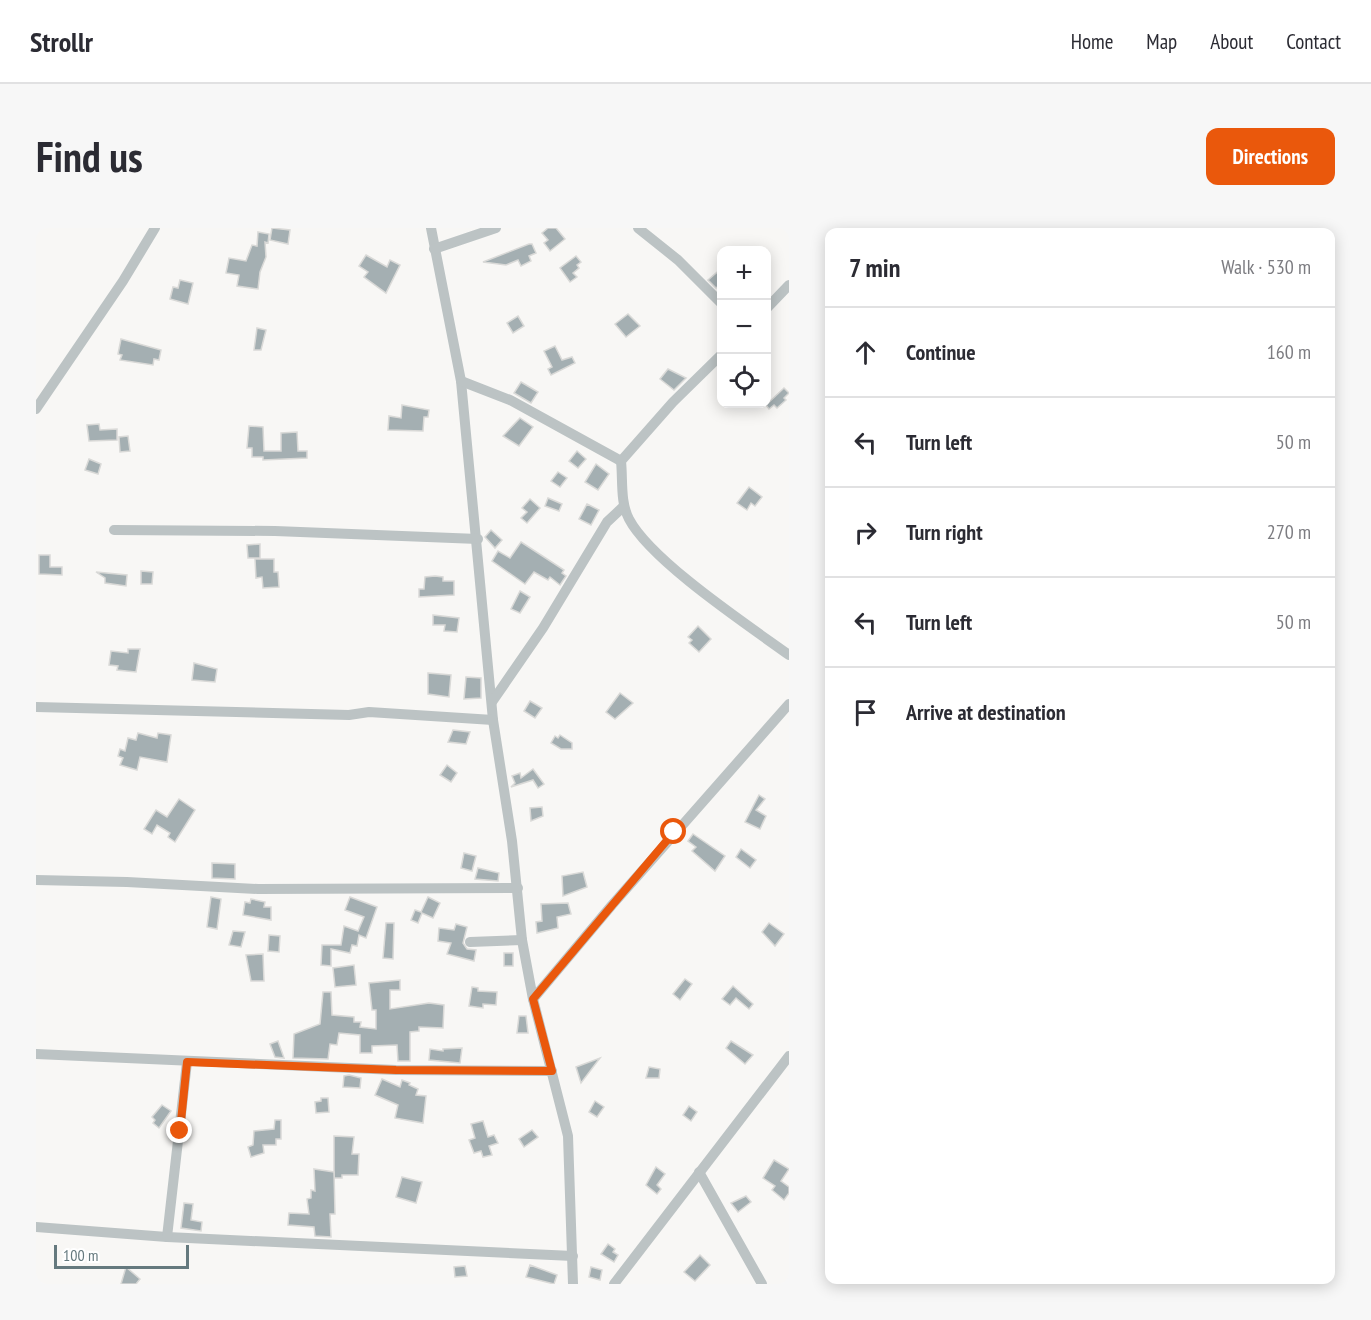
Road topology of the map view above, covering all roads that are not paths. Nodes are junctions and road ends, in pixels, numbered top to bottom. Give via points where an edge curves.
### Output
1 (155, 228) edge
2 (431, 228) edge
3 (496, 228) edge
4 (638, 228) edge
5 (434, 249) junction
6 (789, 285) edge
7 (718, 300) edge
8 (771, 304) edge
9 (717, 359) edge
10 (461, 381) junction
11 (36, 409) edge
12 (621, 461) junction
13 (624, 506) junction
14 (114, 530) dead end
15 (478, 539) junction
16 (789, 655) edge
17 (492, 702) junction
18 (789, 704) edge
19 (36, 707) edge
20 (494, 720) junction
21 (36, 880) edge
22 (518, 888) junction
23 (522, 940) junction
24 (470, 942) dead end
25 (533, 999) junction
26 (36, 1053) edge
27 (789, 1056) edge
28 (187, 1062) junction
29 (552, 1071) junction
30 (699, 1172) junction
31 (36, 1227) edge
32 (167, 1237) junction
33 (573, 1256) junction
34 (573, 1284) edge
35 (614, 1284) edge
36 (762, 1284) edge

1 - 11 street
2 - 5 street
3 - 5 street
4 - 7 street
5 - 10 street
6 - 8 street
9 - 12 street
10 - 12 street via 510,400
10 - 15 street
12 - 13 street
13 - 16 street via 638,532 662,557
13 - 17 street via 607,522 543,628
14 - 15 street
15 - 17 street
17 - 20 street
18 - 25 street
19 - 20 street via 213,713 369,712
20 - 22 street
21 - 22 street via 258,889
22 - 23 street
23 - 24 street
23 - 25 street
25 - 29 street
26 - 28 street
27 - 30 street
28 - 29 street
28 - 32 street
29 - 33 street via 568,1136
30 - 35 street
30 - 36 street
31 - 32 street
32 - 33 street
33 - 34 street

